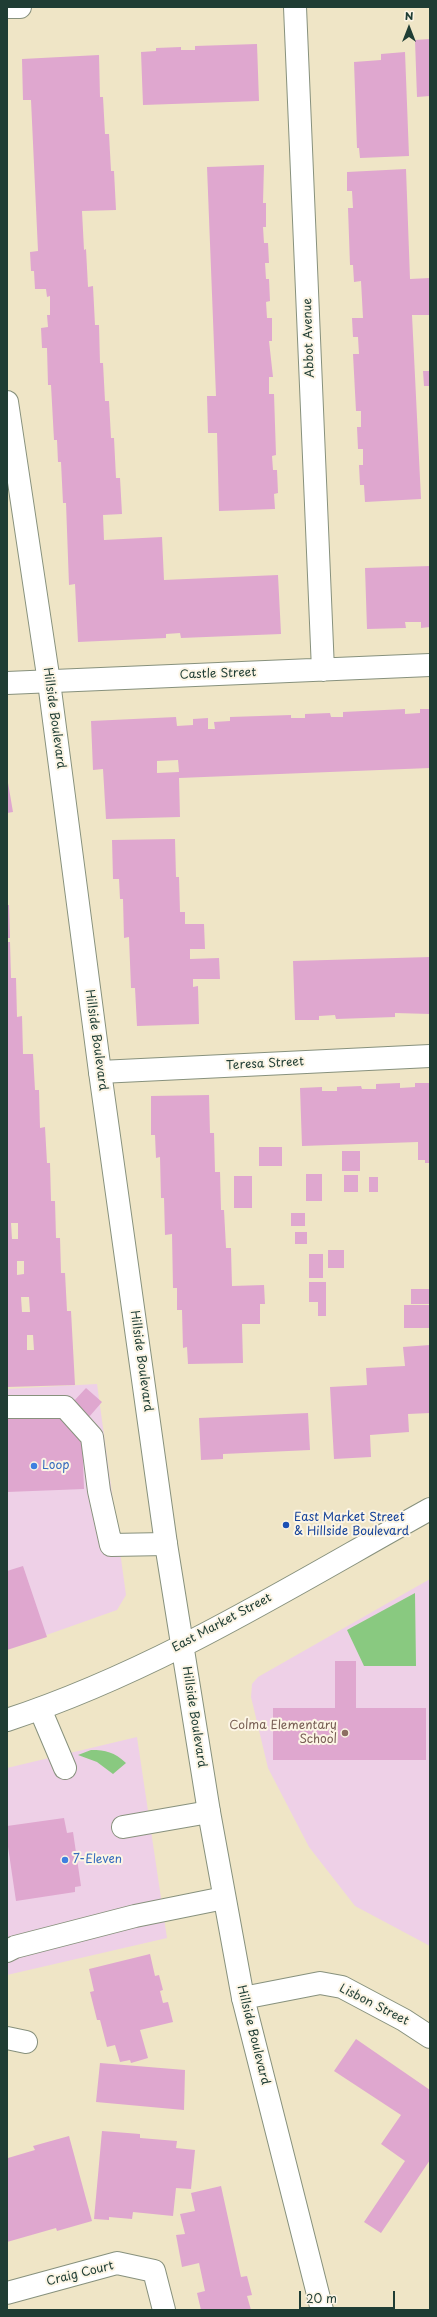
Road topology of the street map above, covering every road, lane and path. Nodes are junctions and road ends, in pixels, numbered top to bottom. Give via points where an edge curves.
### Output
1 (20, 7) edge
2 (295, 7) edge
3 (7, 8) edge
4 (7, 402) edge
5 (430, 665) edge
6 (323, 670) junction
7 (49, 682) junction
8 (7, 684) edge
9 (430, 1056) edge
10 (100, 1072) junction
11 (7, 1407) edge
12 (430, 1509) edge
13 (166, 1544) junction
14 (182, 1645) junction
15 (40, 1709) junction
16 (7, 1720) edge
17 (65, 1768) dead end
18 (209, 1812) junction
19 (122, 1827) dead end
20 (224, 1898) junction
21 (7, 1951) edge
22 (244, 1998) junction
23 (430, 2037) edge
24 (7, 2293) edge
25 (164, 2310) edge
26 (322, 2310) edge

1 - 3 main road
2 - 6 main road, Abbot Avenue
4 - 7 main road, Hillside Boulevard
5 - 6 main road, Castle Street
6 - 7 main road, Castle Street
7 - 8 main road, Castle Street
7 - 10 main road, Hillside Boulevard
9 - 10 main road, Teresa Street
10 - 13 main road, Hillside Boulevard
11 - 13 main road via 65,1407 92,1437 99,1491 111,1545
12 - 14 main road, East Market Street
13 - 14 main road, Hillside Boulevard
14 - 15 main road, East Market Street via 84,1692
14 - 18 main road, Hillside Boulevard
15 - 16 main road, East Market Street
15 - 17 main road
18 - 19 main road
18 - 20 main road, Hillside Boulevard
20 - 21 main road via 135,1916
20 - 22 main road, Hillside Boulevard
22 - 23 main road, Lisbon Street via 320,1983 342,1987
22 - 26 main road, Hillside Boulevard
24 - 25 main road, Craig Court via 117,2263 154,2271

